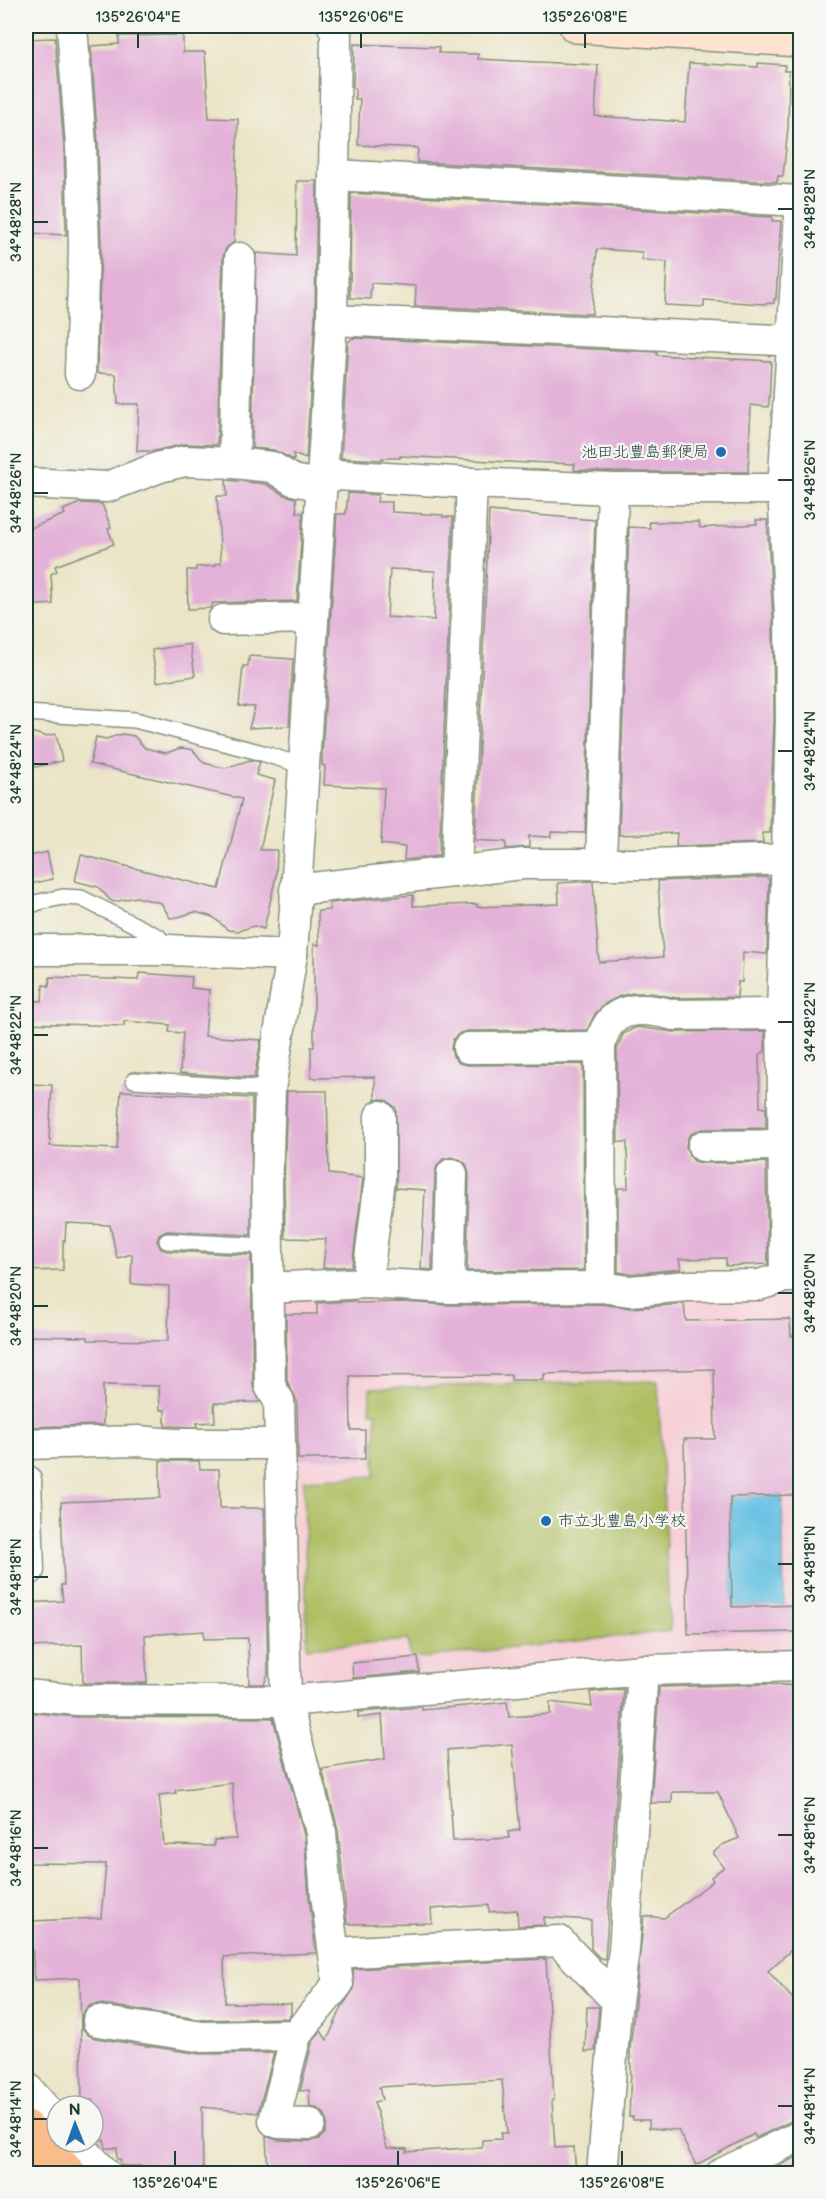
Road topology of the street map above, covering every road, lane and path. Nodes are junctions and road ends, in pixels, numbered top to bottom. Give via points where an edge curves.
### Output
1 (72, 26) edge
2 (333, 26) edge
3 (576, 26) edge
4 (801, 40) edge
5 (336, 176) junction
6 (801, 201) edge
7 (801, 214) edge
8 (240, 258) dead end
9 (332, 321) junction
10 (797, 341) edge
11 (80, 374) dead end
12 (234, 463) junction
13 (322, 479) junction
14 (26, 483) edge
15 (472, 483) junction
16 (614, 489) junction
17 (792, 489) edge
18 (313, 618) junction
19 (223, 620) dead end
20 (26, 713) edge
21 (303, 766) junction
22 (786, 859) junction
23 (601, 864) junction
24 (456, 872) junction
25 (295, 890) junction
26 (26, 907) edge
27 (792, 940) edge
28 (26, 950) edge
29 (168, 950) junction
30 (292, 955) junction
31 (782, 1014) junction
32 (600, 1047) junction
33 (468, 1048) dead end
34 (134, 1080) dead end
35 (270, 1089) junction
36 (380, 1116) dead end
37 (783, 1144) junction
38 (703, 1146) dead end
39 (452, 1174) dead end
40 (166, 1241) dead end
41 (268, 1246) junction
42 (793, 1277) edge
43 (367, 1283) junction
44 (450, 1287) junction
45 (601, 1287) junction
46 (268, 1288) junction
47 (26, 1444) edge
48 (280, 1444) junction
49 (26, 1479) edge
50 (29, 1570) dead end
51 (801, 1666) edge
52 (643, 1670) junction
53 (26, 1695) edge
54 (286, 1701) junction
55 (334, 1953) junction
56 (617, 2001) junction
57 (98, 2021) dead end
58 (296, 2035) junction
59 (26, 2087) edge
60 (45, 2108) edge
61 (310, 2124) dead end
62 (26, 2127) edge
63 (801, 2136) edge
64 (87, 2154) edge
65 (26, 2168) edge
66 (31, 2174) edge
67 (70, 2174) edge
68 (106, 2174) edge
69 (602, 2174) edge
70 (721, 2174) edge

1 - 11 street via 84,247
2 - 5 street
3 - 4 street
5 - 6 street
5 - 9 street
7 - 10 street
8 - 12 street
9 - 10 street
9 - 13 street
10 - 17 street
12 - 13 street via 272,467 292,480 308,483
12 - 14 street via 185,461 107,487
13 - 15 street via 336,475
13 - 18 street
15 - 16 street
15 - 24 street
16 - 17 street
16 - 23 street
17 - 22 street
18 - 19 street
18 - 21 street
20 - 21 lane via 135,720
21 - 25 street
22 - 23 street
22 - 27 street
23 - 24 street via 523,864
24 - 25 street
25 - 30 street
26 - 29 lane via 63,897 81,898 159,937
27 - 31 street
28 - 29 street
29 - 30 street
30 - 35 street
31 - 32 street via 674,1015 627,1011 614,1016 603,1031
31 - 37 street
32 - 33 street
32 - 45 street
34 - 35 lane
35 - 41 street
36 - 43 street via 380,1179
37 - 38 street
37 - 42 street
39 - 44 street
40 - 41 lane
41 - 46 street
42 - 45 street via 759,1285 630,1291
43 - 44 street
43 - 46 street
44 - 45 street
46 - 48 street via 270,1386 279,1401
47 - 48 street
48 - 54 street
49 - 50 street
51 - 52 street
52 - 54 street
52 - 56 street
53 - 54 street via 77,1700
54 - 55 street via 321,1832
55 - 56 street via 560,1941
55 - 58 street via 338,1984
56 - 69 street
57 - 58 street via 203,2037
58 - 61 street via 274,2121
59 - 60 street
62 - 67 highway
63 - 70 street
64 - 68 street
65 - 66 highway

